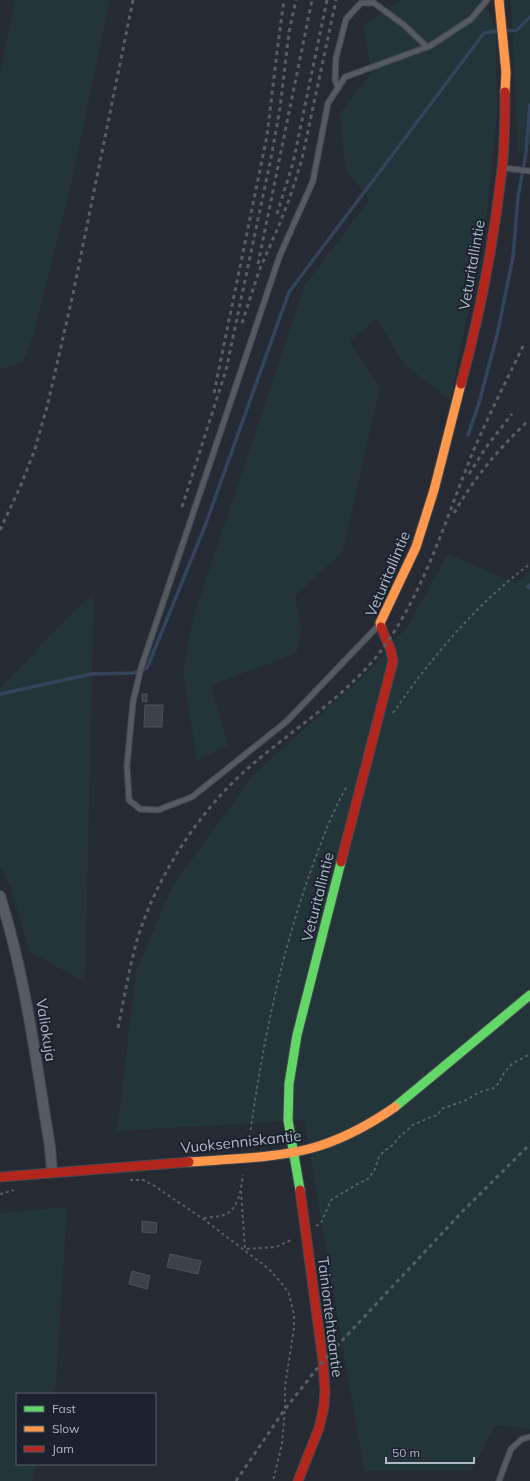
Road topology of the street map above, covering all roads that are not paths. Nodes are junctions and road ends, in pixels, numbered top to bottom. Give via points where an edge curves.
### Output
1 (487, 0) edge
2 (499, 0) edge
3 (428, 47) junction
4 (338, 88) junction
5 (502, 168) junction
6 (530, 171) edge
7 (380, 623) junction
8 (0, 896) edge
9 (530, 995) edge
10 (293, 1152) junction
11 (52, 1172) junction
12 (0, 1177) edge
13 (530, 1436) edge
14 (298, 1481) edge
15 (499, 1481) edge

1 - 3 lane via 471,19
2 - 5 street, Veturitallintie via 506,72
3 - 4 lane via 345,77
3 - 4 lane via 374,3 361,3 346,19 338,51 335,80
4 - 7 lane via 328,103 313,181 280,255 141,668 133,702 127,765 129,800 140,809 158,810 192,797 287,721
5 - 6 lane
5 - 7 street, Veturitallintie via 486,275 471,347 434,490 416,547
7 - 10 street, Veturitallintie via 393,661 297,1035 289,1084 288,1120
8 - 11 street, Valiokuja via 23,982
9 - 10 street, Vuoksenniskantie via 405,1100 377,1120 319,1146
10 - 11 street, Vuoksenniskantie
10 - 14 street, Tainiontehtaantie via 323,1361 325,1396 321,1422
11 - 12 street, Vuoksenniskantie
13 - 15 lane via 511,1449

